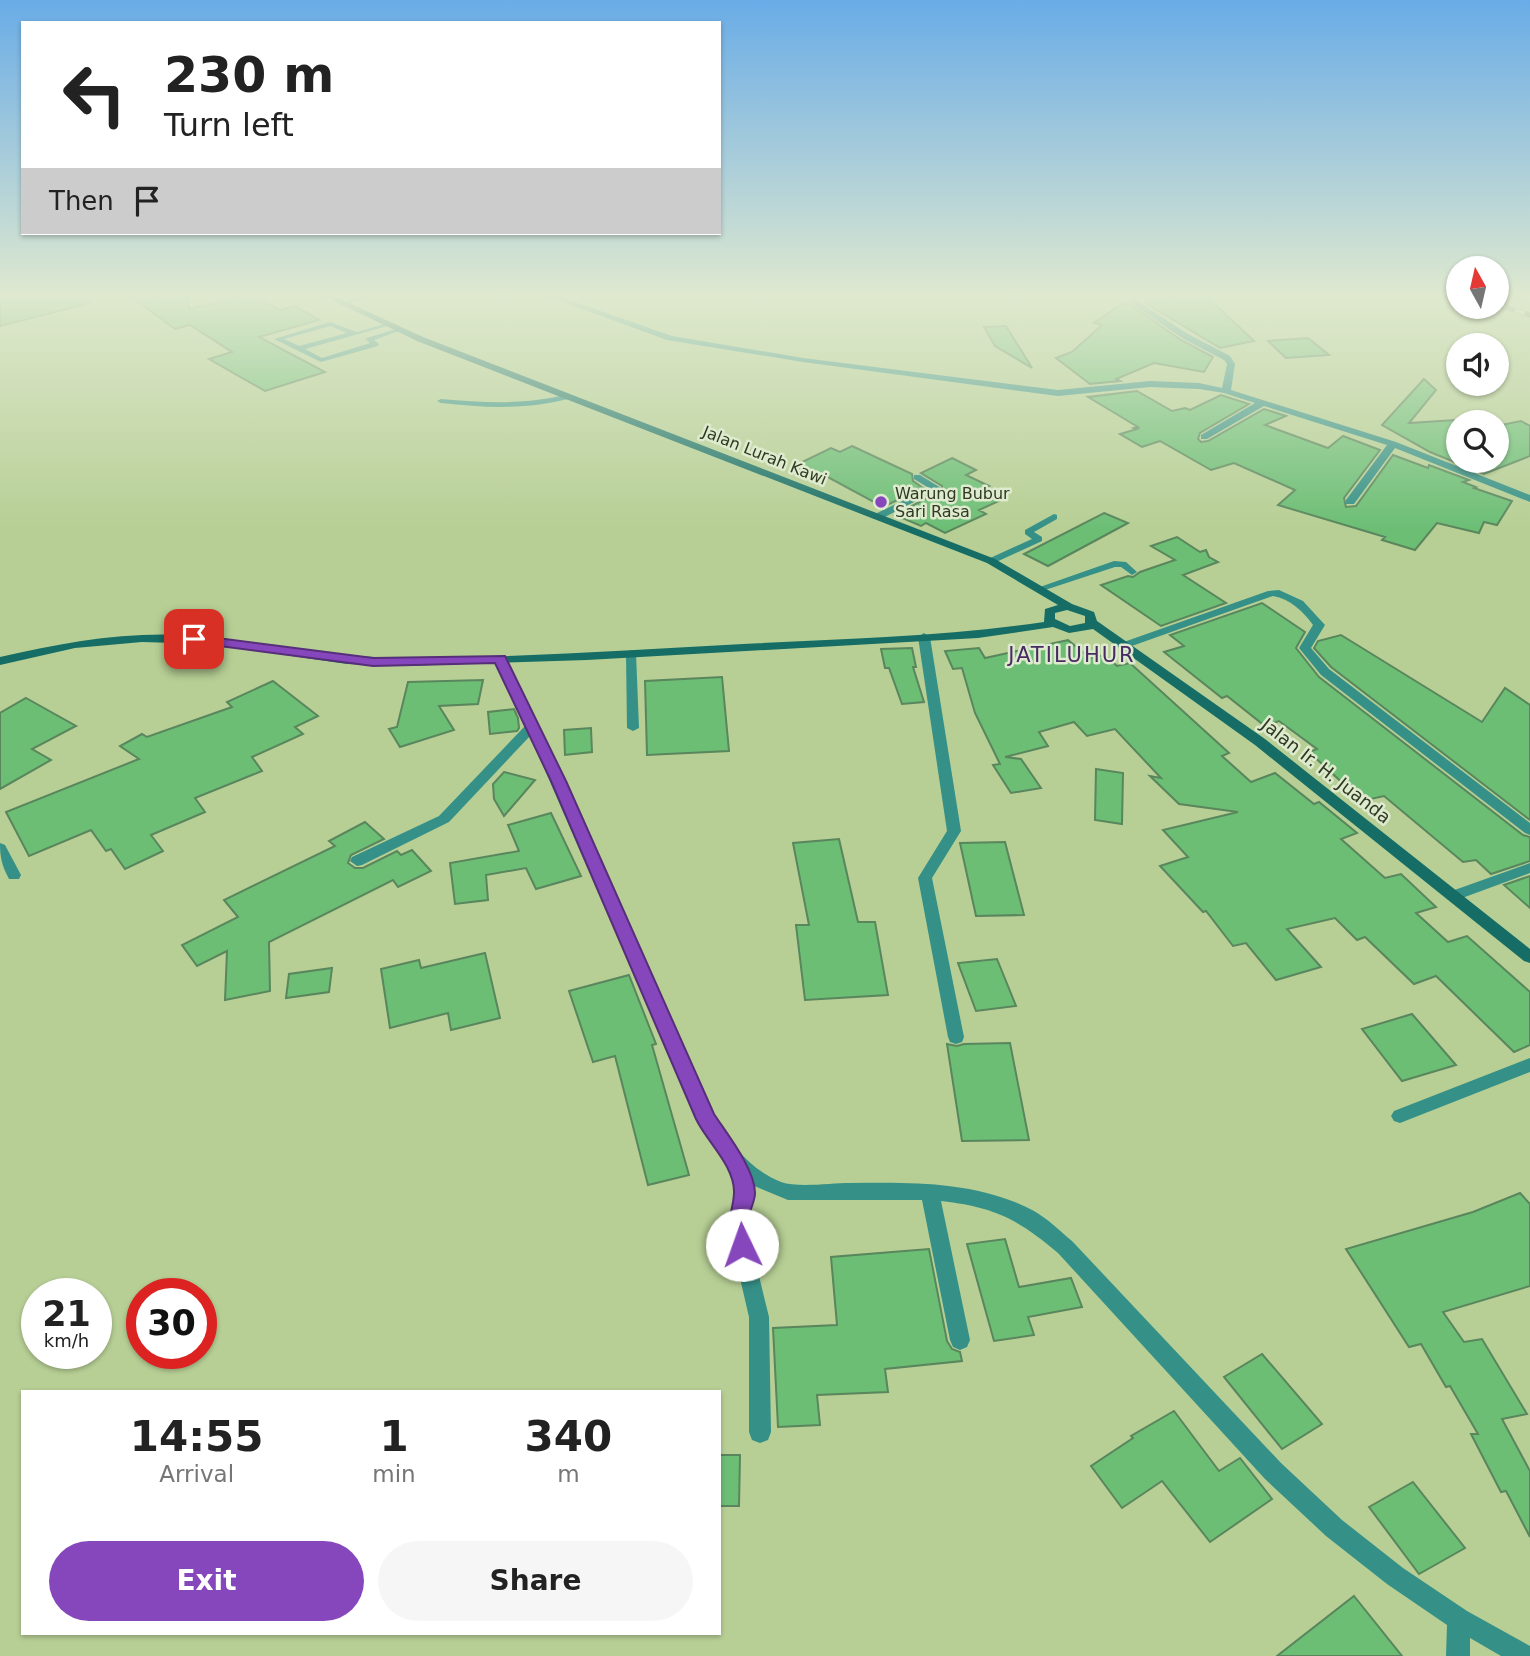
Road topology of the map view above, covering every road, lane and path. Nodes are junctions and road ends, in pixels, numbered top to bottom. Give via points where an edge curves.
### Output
1 (510, 373) edge
2 (906, 373) edge
3 (1229, 373) edge
4 (1226, 391) junction
5 (569, 396) junction
6 (440, 401) dead end
7 (1262, 403) junction
8 (1204, 437) dead end
9 (1393, 444) junction
10 (917, 477) dead end
11 (1530, 499) edge
12 (1350, 502) dead end
13 (877, 517) junction
14 (1054, 517) dead end
15 (991, 561) junction
16 (1132, 572) dead end
17 (1042, 589) junction
18 (1068, 606) junction
19 (1092, 623) junction
20 (1052, 624) junction
21 (924, 637) junction
22 (1125, 645) junction
23 (631, 653) junction
24 (500, 659) junction
25 (0, 661) edge
26 (531, 727) junction
27 (633, 728) dead end
28 (1530, 830) edge
29 (0, 848) edge
30 (357, 861) dead end
31 (1530, 868) edge
32 (15, 875) dead end
33 (1454, 896) junction
34 (1530, 957) edge
35 (956, 1037) dead end
36 (1530, 1065) edge
37 (1400, 1116) dead end
38 (732, 1158) junction
39 (930, 1193) junction
40 (960, 1339) dead end
41 (760, 1432) dead end
42 (1459, 1619) junction
43 (1458, 1656) edge
44 (1525, 1656) edge

1 - 5 street, Jalan Lurah Kawi
2 - 4 street via 1058,393 1150,384
3 - 4 street
4 - 7 street
5 - 6 lane via 513,408
5 - 13 street, Jalan Lurah Kawi
7 - 8 street
7 - 9 street
9 - 11 street
9 - 12 street
10 - 13 street via 936,488
13 - 15 street, Jalan Lurah Kawi
14 - 15 lane via 1028,532 1039,540
15 - 17 street, Jalan Lurah Kawi
16 - 17 lane via 1114,564
17 - 18 street, Jalan Lurah Kawi
18 - 19 street, Jalan Lurah Kawi via 1087,612
18 - 20 street via 1049,611
19 - 20 street via 1075,630
19 - 22 street, Jalan Ir. H. Juanda
20 - 21 street via 1004,633
21 - 23 street
21 - 35 street via 954,831 925,878
22 - 28 street via 1281,593 1317,621 1305,648 1325,672
22 - 33 street, Jalan Ir. H. Juanda
23 - 24 street
23 - 27 lane
24 - 25 street via 373,662 208,640 142,638 75,644
24 - 26 street
26 - 30 street via 444,819
26 - 38 street via 706,1119
29 - 32 street
31 - 33 street
33 - 34 street, Jalan Ir. H. Juanda
36 - 37 street
38 - 39 street via 750,1176 788,1192
38 - 41 street via 745,1192 737,1223 759,1317
39 - 40 street
39 - 42 street via 964,1194 1027,1216 1065,1247 1273,1471 1334,1528
42 - 43 street
42 - 44 street

